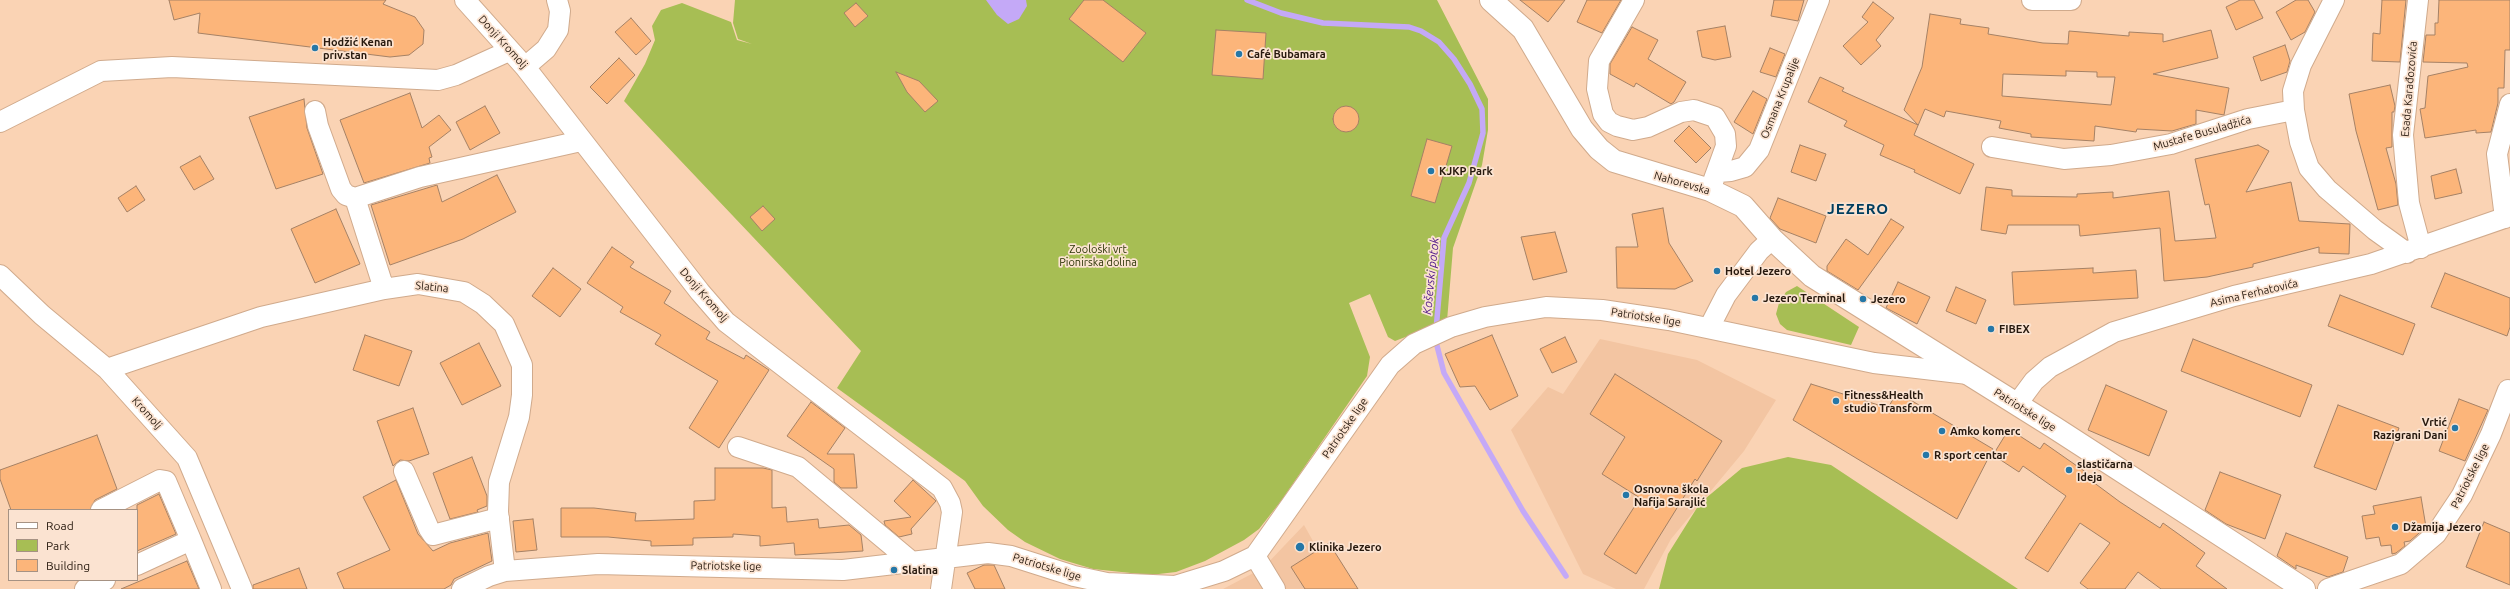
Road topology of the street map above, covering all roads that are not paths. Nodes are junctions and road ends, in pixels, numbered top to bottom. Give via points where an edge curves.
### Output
1 (465, 0) edge
2 (557, 0) edge
3 (1491, 0) edge
4 (1634, 0) edge
5 (1819, 0) edge
6 (2032, 0) edge
7 (2071, 0) edge
8 (2334, 0) edge
9 (2418, 0) edge
10 (509, 51) junction
11 (526, 67) junction
12 (2510, 104) edge
13 (2294, 110) junction
14 (315, 111) dead end
15 (0, 122) edge
16 (581, 141) junction
17 (1992, 147) dead end
18 (1714, 181) junction
19 (355, 198) junction
20 (2508, 217) edge
21 (1772, 239) junction
22 (2414, 250) junction
23 (0, 275) edge
24 (384, 289) junction
25 (1709, 328) junction
26 (107, 369) junction
27 (1968, 374) junction
28 (2508, 390) dead end
29 (2017, 404) junction
30 (738, 447) dead end
31 (404, 471) dead end
32 (103, 509) edge
33 (499, 518) junction
34 (191, 540) junction
35 (1255, 556) junction
36 (944, 558) junction
37 (913, 563) junction
38 (138, 565) edge
39 (505, 571) junction
40 (103, 581) edge
41 (85, 589) edge
42 (211, 589) edge
43 (242, 589) edge
44 (462, 589) edge
45 (941, 589) edge
46 (1275, 589) edge
47 (2304, 589) edge
48 (2328, 589) edge

1 - 10 street, Donji Kromolj
2 - 11 street via 560,12 558,30 546,49
3 - 18 street, Nahorevska via 1523,29 1582,129 1598,149 1614,161
4 - 18 street via 1599,61 1597,89 1603,114 1609,122 1633,130 1648,127 1681,112 1694,110 1708,114 1720,124 1725,134 1726,146
5 - 18 street, Osmana Krupalije via 1759,150 1745,167 1731,171
6 - 7 street
8 - 13 street via 2301,65 2293,91
9 - 22 street, Esada Karađozovića via 2403,135
10 - 11 street, Donji Kromolj
10 - 15 street via 456,75 438,80 172,67 101,72
11 - 16 street, Donji Kromolj
12 - 20 street via 2498,154
13 - 17 street, Mustafe Busuladžića via 2248,118 2171,144 2111,155 2064,159
13 - 22 street via 2300,142 2309,168 2327,189 2375,230
14 - 19 street via 340,189 346,195
16 - 19 street via 420,177
16 - 36 street, Donji Kromolj via 726,322 942,488 952,512
18 - 21 street, Nahorevska via 1744,206
19 - 24 street
20 - 22 street, Asima Ferhatovića
21 - 25 street via 1758,251 1730,290
21 - 27 street, Nahorevska via 1812,276
22 - 29 street, Asima Ferhatovića via 2296,283 2234,296 2114,332 2050,367 2034,381
23 - 26 street, Kromolj via 42,315
24 - 26 street, Slatina via 261,318
24 - 33 street, Slatina via 418,284 464,292 483,304 504,324 522,365 522,395 519,417 499,482
25 - 27 street, Patriotske lige via 1874,363
25 - 35 street, Patriotske lige via 1602,310 1546,307 1485,317 1451,327 1414,344 1390,365
26 - 43 street, Kromolj via 187,458
27 - 29 street, Patriotske lige
28 - 48 street, Patriotske lige via 2491,434 2462,495 2436,534 2401,564
29 - 47 street, Patriotske lige
30 - 37 street via 798,467
31 - 33 street via 433,535
32 - 34 street via 160,480 166,481
33 - 39 street, Slatina
34 - 38 street
34 - 42 street
35 - 36 street, Patriotske lige via 1224,571 1175,586 1107,584 1011,556 988,553
35 - 46 street
36 - 37 street, Patriotske lige
36 - 45 street, Donji Kromolj
37 - 39 street, Patriotske lige via 843,570 598,564
39 - 44 street, Patriotske lige
40 - 41 street

